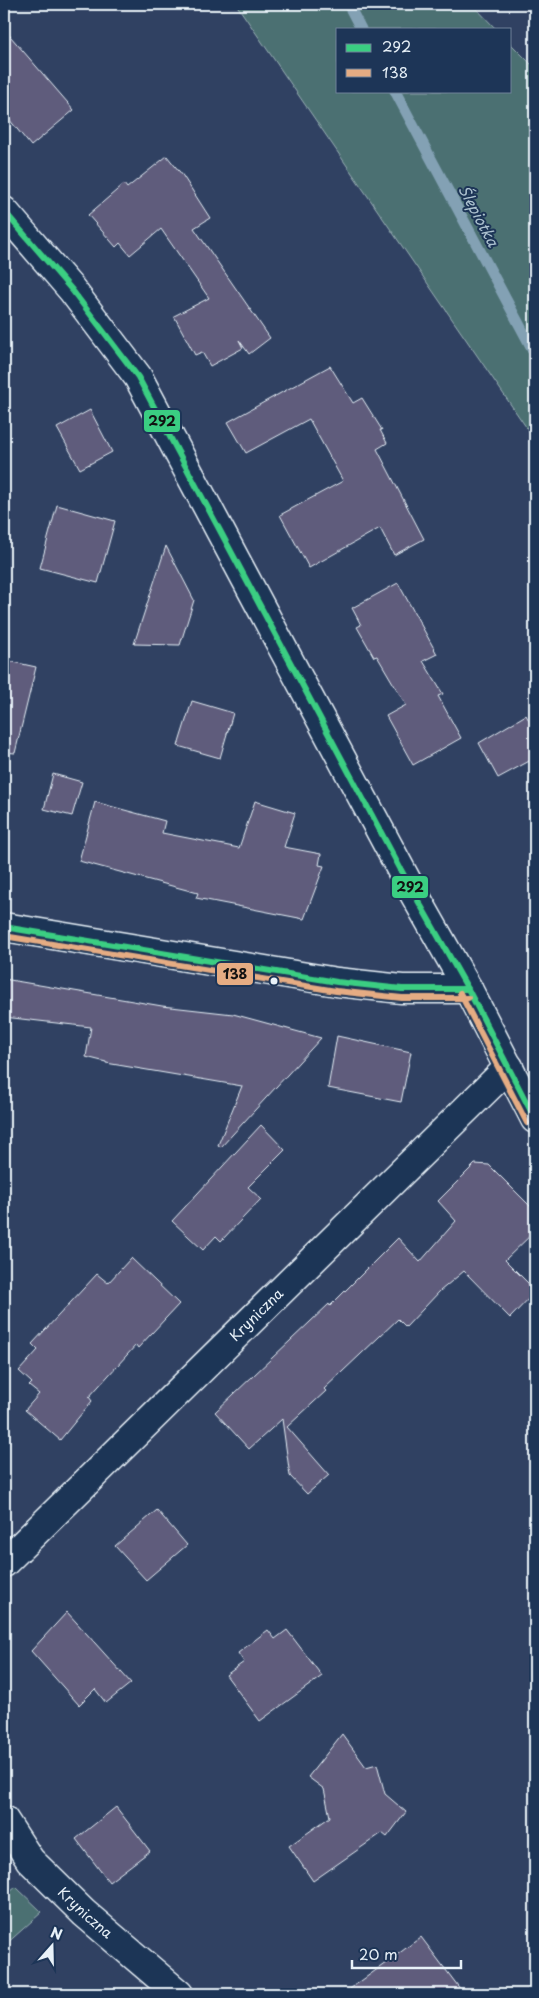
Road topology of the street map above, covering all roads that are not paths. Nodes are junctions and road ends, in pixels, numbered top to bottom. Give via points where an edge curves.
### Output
1 (4, 211) edge
2 (4, 926) edge
3 (468, 989) junction
4 (508, 1067) junction
5 (535, 1119) edge
6 (4, 1563) edge
7 (4, 1820) edge
8 (179, 1994) edge

1 - 3 street via 72,290 138,377 408,883
2 - 3 street via 337,982 402,989
3 - 4 street
4 - 5 street
4 - 6 street, Kryniczna
7 - 8 street, Kryniczna via 30,1860 84,1913

